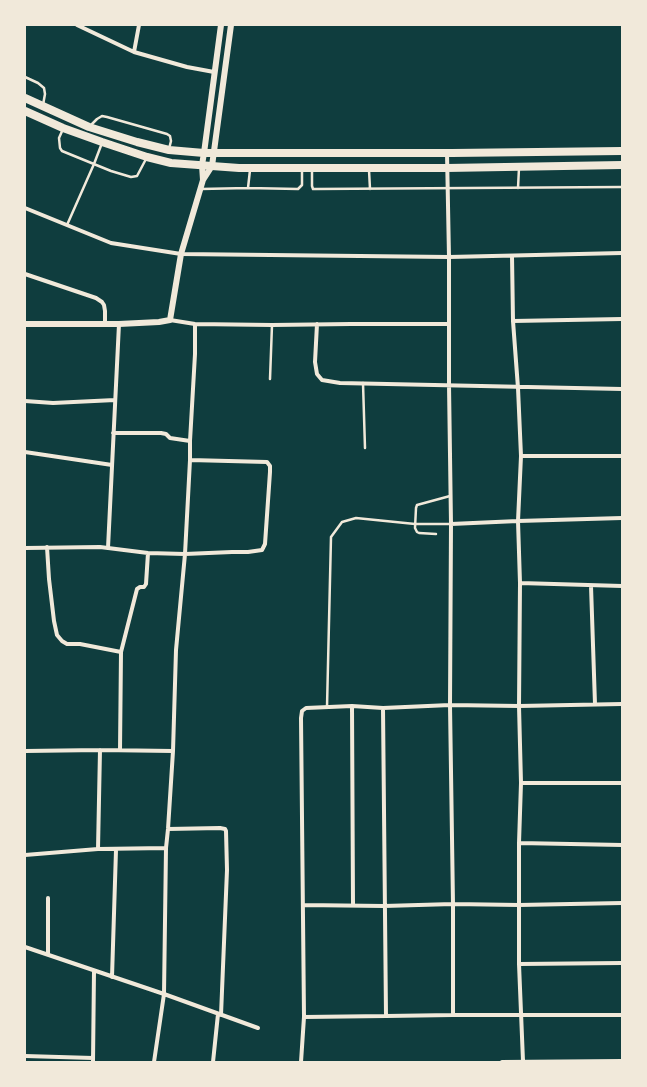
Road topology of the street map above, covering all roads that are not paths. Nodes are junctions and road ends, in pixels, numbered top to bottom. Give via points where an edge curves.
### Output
1 (77, 25) edge
2 (139, 25) edge
3 (221, 25) edge
4 (231, 25) edge
5 (134, 52) junction
6 (214, 72) junction
7 (25, 77) edge
8 (25, 98) edge
9 (43, 106) junction
10 (25, 111) edge
11 (89, 127) junction
12 (63, 128) junction
13 (102, 142) junction
14 (169, 150) junction
15 (622, 151) edge
16 (204, 153) junction
17 (213, 153) junction
18 (447, 153) junction
19 (147, 157) junction
20 (94, 164) junction
21 (202, 165) junction
22 (622, 165) edge
23 (212, 166) junction
24 (519, 166) junction
25 (250, 167) junction
26 (302, 167) junction
27 (312, 167) junction
28 (369, 168) junction
29 (447, 168) junction
30 (203, 180) junction
31 (622, 187) edge
32 (248, 188) junction
33 (518, 188) junction
34 (370, 189) junction
35 (448, 189) junction
36 (201, 190) junction
37 (25, 208) edge
38 (67, 225) junction
39 (622, 253) edge
40 (181, 254) junction
41 (512, 256) junction
42 (449, 257) junction
43 (25, 274) edge
44 (622, 319) edge
45 (170, 320) junction
46 (513, 321) junction
47 (25, 324) edge
48 (105, 324) junction
49 (119, 324) junction
50 (195, 324) junction
51 (317, 324) junction
52 (449, 324) junction
53 (272, 325) junction
54 (270, 380) dead end
55 (363, 383) junction
56 (449, 385) junction
57 (518, 388) junction
58 (622, 390) edge
59 (115, 400) junction
60 (25, 401) edge
61 (114, 433) junction
62 (190, 441) junction
63 (365, 448) dead end
64 (25, 452) edge
65 (521, 456) junction
66 (622, 456) edge
67 (190, 460) junction
68 (112, 465) junction
69 (450, 496) junction
70 (622, 518) edge
71 (518, 521) junction
72 (415, 524) junction
73 (451, 524) junction
74 (436, 534) dead end
75 (47, 547) junction
76 (25, 548) edge
77 (108, 548) junction
78 (148, 553) junction
79 (185, 554) junction
80 (520, 583) junction
81 (591, 586) junction
82 (622, 586) edge
83 (121, 652) junction
84 (595, 704) junction
85 (622, 704) edge
86 (450, 705) junction
87 (352, 706) junction
88 (519, 706) junction
89 (327, 707) junction
90 (383, 708) junction
91 (100, 750) junction
92 (120, 750) junction
93 (173, 751) junction
94 (25, 752) edge
95 (521, 783) junction
96 (622, 783) edge
97 (168, 829) junction
98 (519, 843) junction
99 (622, 845) edge
100 (166, 848) junction
101 (98, 849) junction
102 (116, 850) junction
103 (25, 855) edge
104 (48, 898) dead end
105 (622, 903) edge
106 (453, 904) junction
107 (304, 905) junction
108 (353, 905) junction
109 (519, 905) junction
110 (384, 906) junction
111 (25, 947) edge
112 (48, 954) junction
113 (622, 962) edge
114 (519, 964) junction
115 (94, 971) junction
116 (112, 976) junction
117 (164, 994) junction
118 (219, 1014) junction
119 (453, 1014) junction
120 (520, 1015) junction
121 (622, 1015) edge
122 (304, 1016) junction
123 (386, 1016) junction
124 (258, 1028) dead end
125 (25, 1056) edge
126 (93, 1060) edge
127 (523, 1061) edge
128 (154, 1062) edge
129 (213, 1062) edge
130 (300, 1062) edge
131 (502, 1062) edge
132 (622, 1062) edge

1 - 5 street
2 - 5 street
3 - 6 street
4 - 17 street
5 - 6 street
6 - 16 street
7 - 9 lane via 44,88
8 - 9 main road
9 - 11 main road
10 - 12 main road
11 - 14 main road
11 - 14 lane via 102,116 167,134 171,141
12 - 13 main road
12 - 20 lane via 59,138 62,151
13 - 19 main road
13 - 20 lane
14 - 16 main road
15 - 18 main road
16 - 17 main road
16 - 21 street
17 - 18 main road
17 - 23 street
18 - 29 street
19 - 20 lane via 137,176 131,177
19 - 21 main road via 171,163
20 - 38 lane
21 - 23 main road
21 - 30 street
22 - 24 main road
23 - 25 main road
23 - 30 street
24 - 29 main road
24 - 33 lane
25 - 26 main road
25 - 32 lane
26 - 27 main road
26 - 32 lane via 302,185 298,189
27 - 28 main road
27 - 34 lane via 312,186 315,190
28 - 29 main road
28 - 34 lane
29 - 35 street
30 - 36 street
31 - 33 lane
32 - 36 lane
33 - 35 lane
34 - 35 lane
35 - 42 street
36 - 40 street
37 - 38 street
38 - 40 street via 111,243
39 - 41 street
40 - 42 street
40 - 45 street
41 - 42 street
41 - 46 street
42 - 52 street
43 - 48 street via 96,298 104,305
44 - 46 street
45 - 49 street
45 - 50 street
46 - 57 street
47 - 48 street
48 - 49 street
49 - 59 street
50 - 53 street
50 - 62 street
51 - 52 street
51 - 53 street
51 - 55 street via 317,374 322,380
52 - 56 street
53 - 54 lane
55 - 56 street
55 - 63 lane
56 - 57 street
56 - 69 street
57 - 58 street
57 - 65 street
59 - 60 street via 53,403
59 - 61 street
61 - 62 street via 162,433 170,438
61 - 68 street
62 - 67 street
64 - 68 street
65 - 66 street
65 - 71 street
67 - 79 street
67 - 79 street via 267,462 270,472 265,544 262,550
68 - 77 street
69 - 72 lane via 418,505
69 - 73 street
70 - 71 street
71 - 73 street
71 - 80 street
72 - 73 lane
72 - 74 lane via 420,533
72 - 89 lane via 356,518 342,522 331,537
73 - 86 street
75 - 76 street
75 - 77 street
75 - 83 street via 57,635 67,644
77 - 78 street
78 - 79 street
78 - 83 street via 146,584 137,589
79 - 93 street via 176,650
80 - 81 street
80 - 88 street
81 - 82 street
81 - 84 street
83 - 92 street
84 - 85 street
84 - 88 street
86 - 88 street
86 - 90 street
86 - 106 street
87 - 89 street
87 - 90 street
87 - 108 street
88 - 95 street
89 - 107 street via 306,708 302,711 301,718
90 - 110 street
91 - 92 street
91 - 94 street
91 - 101 street
92 - 93 street
93 - 97 street
95 - 96 street
95 - 98 street
97 - 100 street
97 - 118 street via 220,828 226,831 227,870
98 - 99 street
98 - 109 street
100 - 102 street
100 - 117 street
101 - 102 street
101 - 103 street
102 - 116 street
104 - 112 street
105 - 109 street
106 - 109 street
106 - 110 street
106 - 119 street
107 - 108 street
107 - 122 street
108 - 110 street
109 - 114 street
110 - 123 street
111 - 112 street
112 - 115 street
113 - 114 street
114 - 120 street
115 - 116 street
115 - 126 street
116 - 117 street
117 - 118 street
117 - 128 street
118 - 124 street
118 - 129 street
119 - 120 street
119 - 123 street
120 - 121 street
120 - 127 street
122 - 123 street
122 - 130 street
125 - 126 street
127 - 131 street
127 - 132 street

